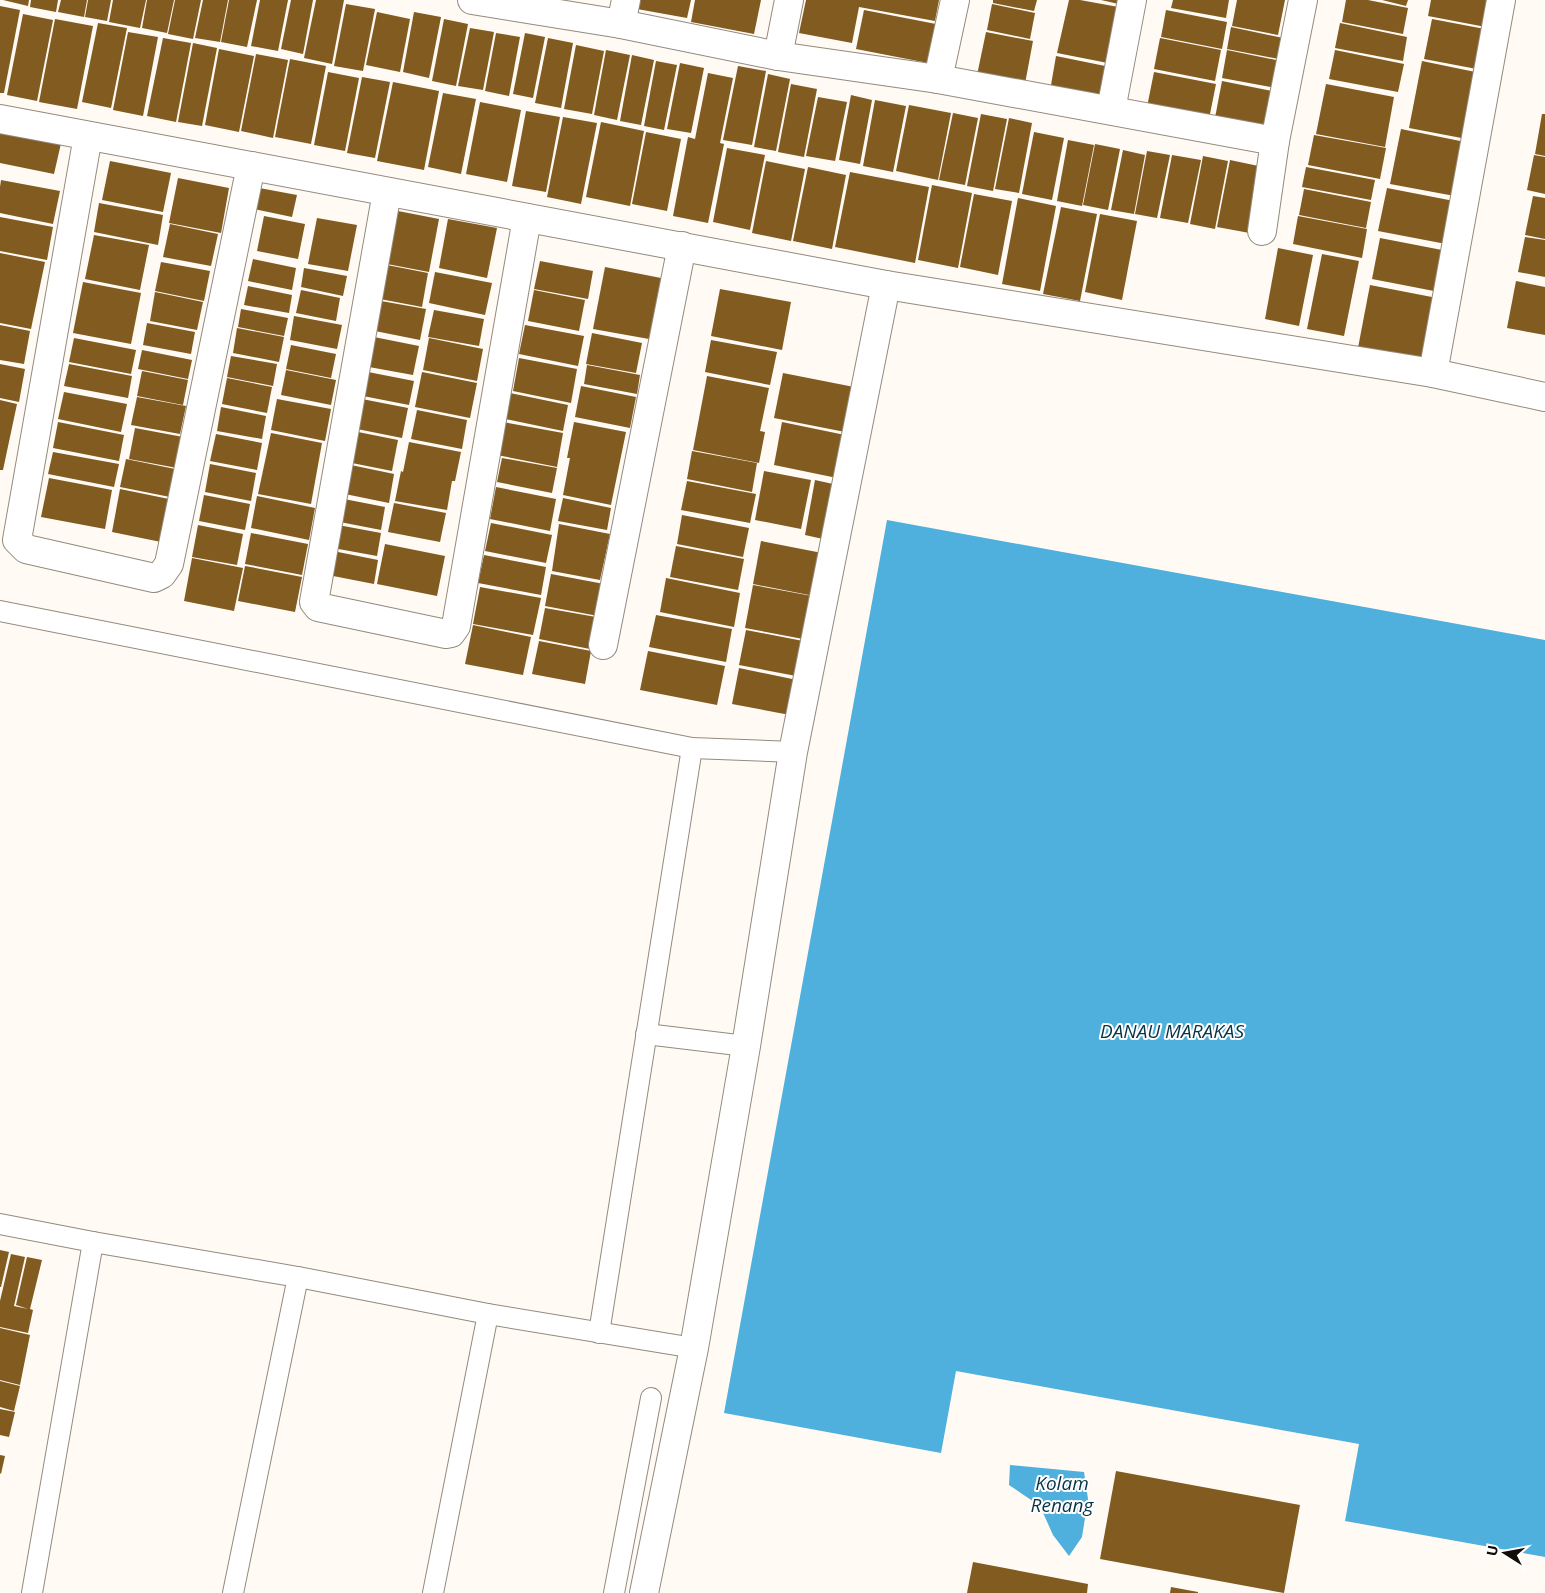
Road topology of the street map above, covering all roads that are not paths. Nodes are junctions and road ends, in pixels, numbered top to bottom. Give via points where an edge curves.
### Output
1 (472, 0) edge
2 (789, 0) edge
3 (955, 0) edge
4 (1132, 0) edge
5 (1302, 0) edge
6 (1501, 0) edge
7 (624, 12) edge
8 (778, 56) junction
9 (938, 79) junction
10 (1111, 110) junction
11 (0, 119) edge
12 (88, 136) junction
13 (1275, 141) junction
14 (251, 166) junction
15 (387, 192) junction
16 (527, 218) junction
17 (1262, 231) dead end
18 (682, 246) junction
19 (886, 285) junction
20 (1433, 373) junction
21 (1545, 397) edge
22 (0, 611) edge
23 (602, 645) dead end
24 (692, 748) junction
25 (793, 752) junction
26 (646, 1034) junction
27 (746, 1046) junction
28 (0, 1224) edge
29 (93, 1242) junction
30 (298, 1277) junction
31 (488, 1314) junction
32 (599, 1333) junction
33 (694, 1348) junction
34 (651, 1398) dead end
35 (32, 1593) edge
36 (233, 1593) edge
37 (433, 1593) edge
38 (614, 1593) edge
39 (644, 1593) edge

1 - 7 street
2 - 8 street
3 - 9 street
4 - 10 street
5 - 13 street
6 - 20 street
7 - 8 street
8 - 9 street
9 - 10 street
10 - 13 street
11 - 12 street
12 - 14 street
12 - 14 street via 17,540 26,549 154,578 162,574 169,564
13 - 17 street
14 - 15 street
15 - 16 street
15 - 16 street via 314,602 318,607 442,633 451,633 456,626
16 - 18 street
18 - 19 street
18 - 23 street
19 - 20 street
19 - 25 street
20 - 21 street
22 - 24 lane
24 - 25 lane
24 - 26 lane
25 - 27 street
26 - 27 lane
26 - 32 lane
27 - 33 street
28 - 29 lane
29 - 30 lane
29 - 35 lane
30 - 31 lane
30 - 36 lane
31 - 32 lane
31 - 37 lane
32 - 33 lane
33 - 39 street
34 - 38 lane

